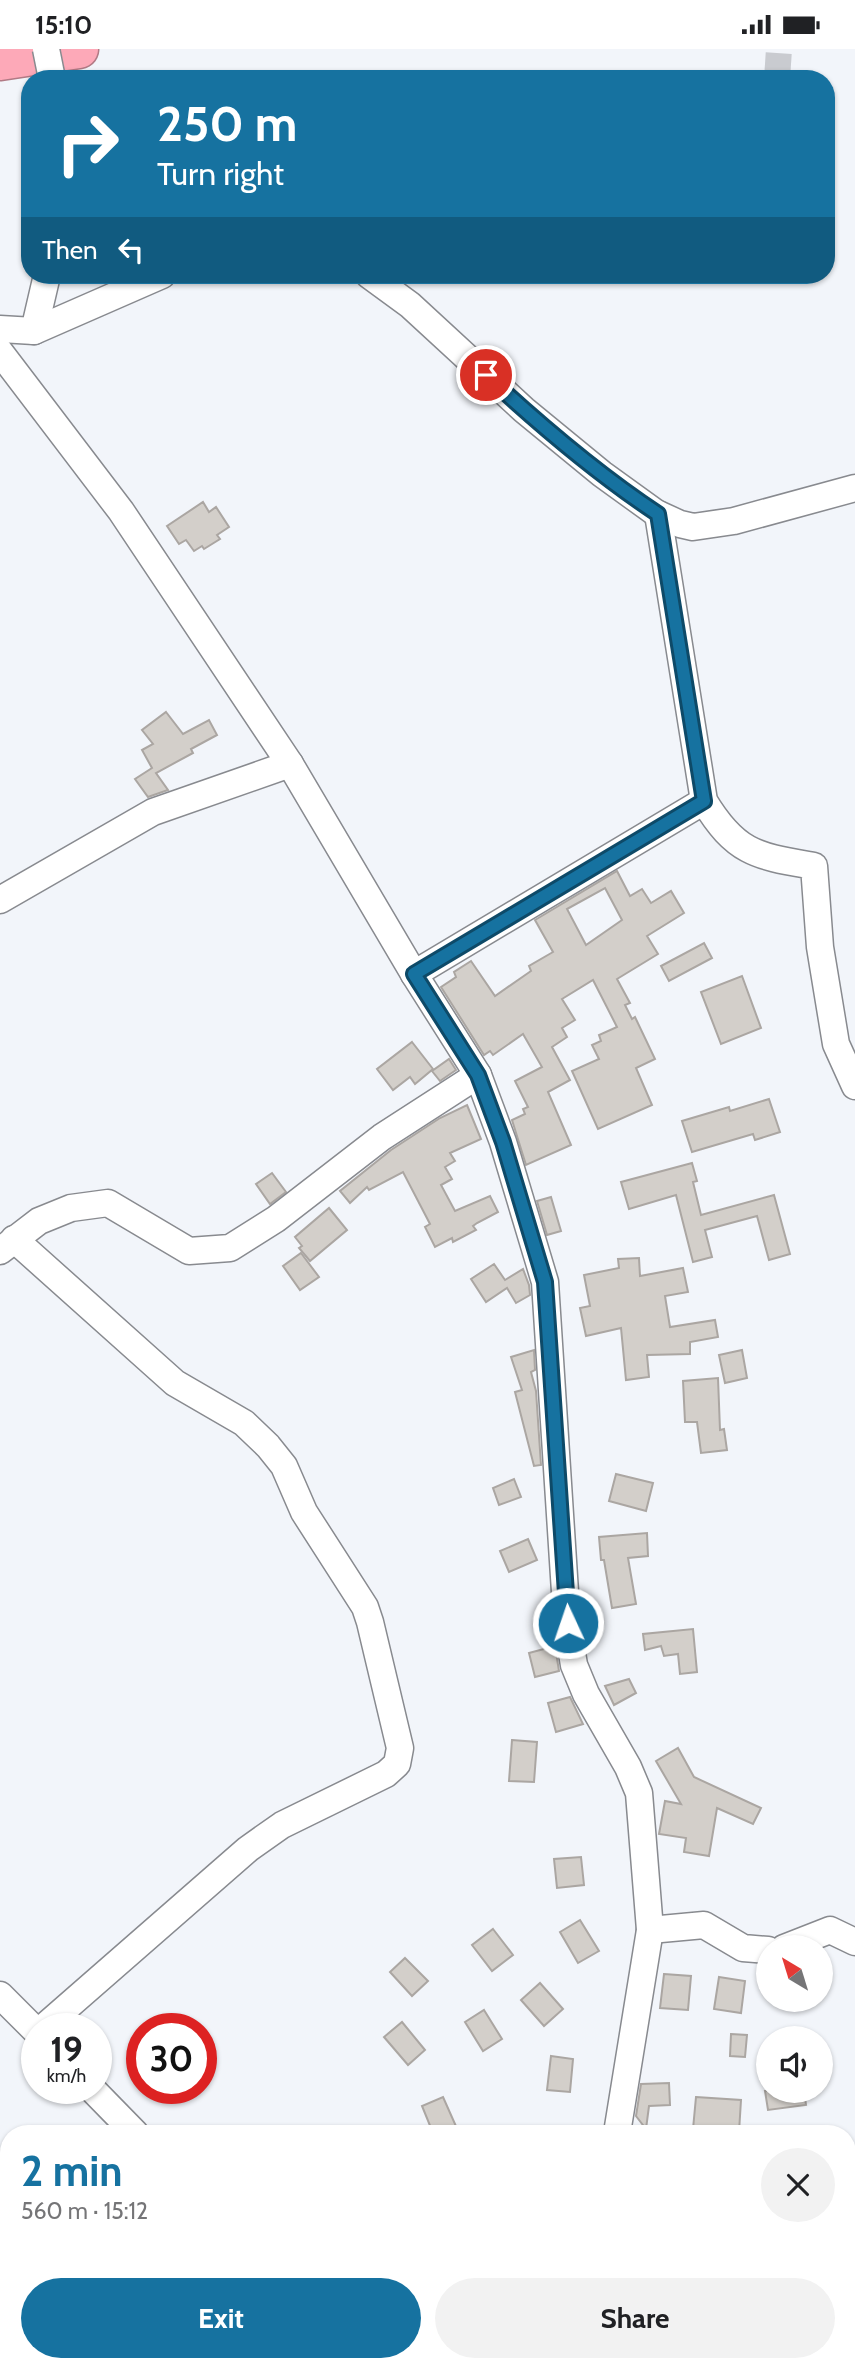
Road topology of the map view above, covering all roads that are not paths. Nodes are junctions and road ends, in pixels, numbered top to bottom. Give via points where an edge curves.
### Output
1 (46, 49) edge
2 (79, 49) edge
3 (0, 61) edge
4 (50, 70) edge
5 (45, 284) edge
6 (141, 284) edge
7 (381, 284) edge
8 (0, 329) edge
9 (34, 331) junction
10 (0, 352) edge
11 (855, 488) edge
12 (658, 514) junction
13 (290, 764) junction
14 (704, 801) junction
15 (0, 900) edge
16 (414, 974) junction
17 (478, 1075) junction
18 (855, 1086) edge
19 (7, 1245) edge
20 (650, 1930) junction
21 (817, 1935) edge
22 (855, 1943) edge
23 (756, 1949) edge
24 (0, 1995) edge
25 (60, 2013) edge
26 (21, 2016) edge
27 (107, 2104) edge
28 (127, 2125) edge
29 (618, 2125) edge

1 - 4 street, bridge
2 - 3 highway
5 - 9 street
6 - 9 street
7 - 12 street via 534,418
8 - 9 street
10 - 13 street via 121,511
11 - 12 street via 734,521 693,527
12 - 14 street
13 - 15 street via 153,812
13 - 16 street
14 - 16 street
14 - 18 street via 718,825 747,851 814,866 820,947 836,1044
16 - 17 street
17 - 19 street via 382,1137 276,1219 230,1248 189,1251 107,1202 71,1207 39,1221
17 - 20 street via 545,1282 574,1665 639,1793
19 - 25 street via 175,1383 244,1423 284,1466 304,1512 365,1607 400,1748 397,1764 386,1774 282,1825 248,1849
20 - 23 street via 704,1925 743,1948
20 - 29 street
21 - 22 street via 830,1930
24 - 26 street
27 - 28 street

